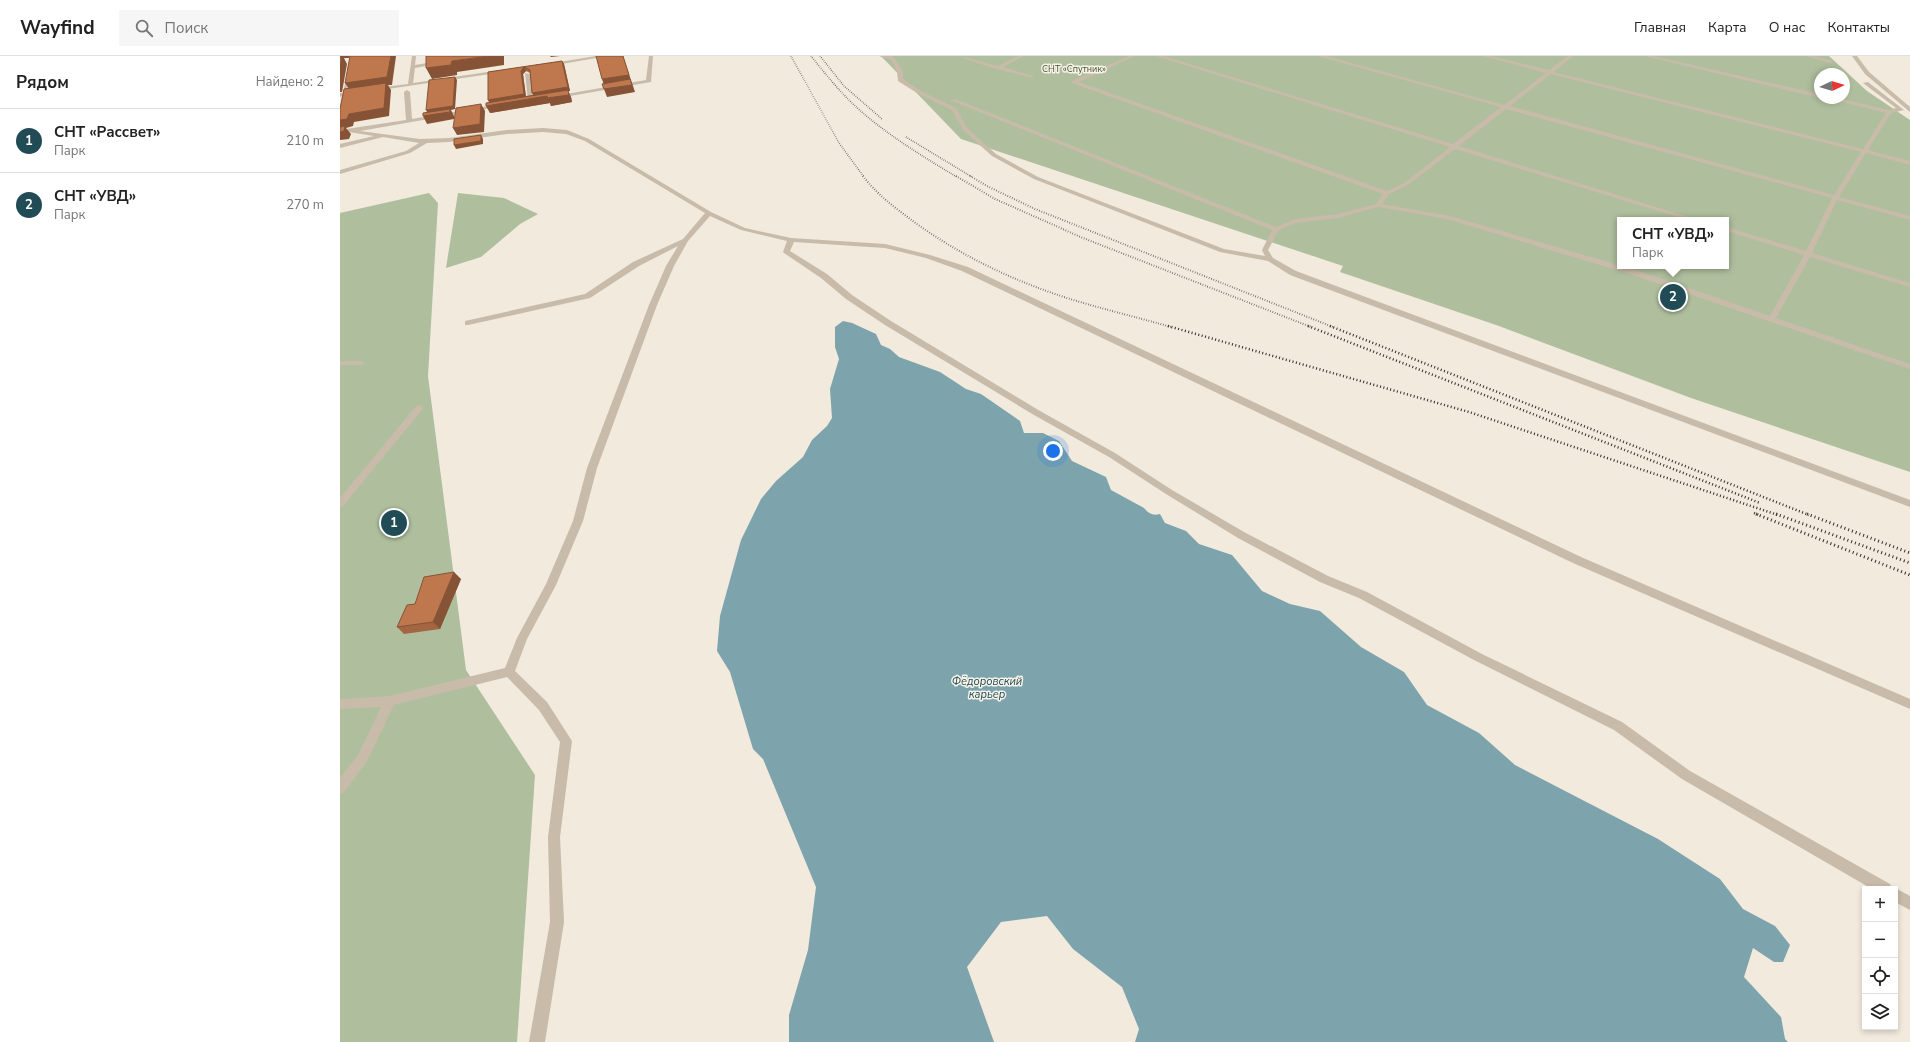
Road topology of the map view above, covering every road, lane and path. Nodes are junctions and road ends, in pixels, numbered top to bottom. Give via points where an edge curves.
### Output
1 (414, 56) edge
2 (606, 56) edge
3 (651, 56) edge
4 (881, 56) edge
5 (1022, 56) edge
6 (1133, 56) edge
7 (1158, 56) edge
8 (1320, 56) edge
9 (1485, 56) edge
10 (1571, 56) edge
11 (1647, 56) edge
12 (1807, 56) edge
13 (1854, 56) edge
14 (892, 58) edge
15 (964, 58) dead end
16 (350, 59) edge
17 (360, 59) edge
18 (1830, 61) dead end
19 (443, 62) edge
20 (543, 65) edge
21 (412, 66) junction
22 (998, 68) junction
23 (504, 71) edge
24 (1550, 72) junction
25 (527, 74) edge
26 (1031, 77) dead end
27 (1866, 83) dead end
28 (410, 85) junction
29 (367, 91) edge
30 (360, 92) edge
31 (407, 92) dead end
32 (342, 95) edge
33 (1814, 95) edge
34 (953, 100) dead end
35 (531, 101) junction
36 (524, 102) edge
37 (1850, 103) edge
38 (508, 104) edge
39 (1505, 107) junction
40 (1900, 109) junction
41 (1910, 110) edge
42 (1889, 112) junction
43 (1910, 116) edge
44 (340, 120) edge
45 (409, 121) junction
46 (351, 130) junction
47 (340, 132) edge
48 (386, 136) junction
49 (427, 140) junction
50 (340, 146) edge
51 (1453, 148) junction
52 (1864, 151) junction
53 (1910, 163) edge
54 (340, 172) edge
55 (1387, 193) junction
56 (1835, 198) junction
57 (1378, 205) junction
58 (709, 213) junction
59 (1685, 217) edge
60 (1910, 218) edge
61 (1276, 229) junction
62 (1729, 230) edge
63 (685, 240) junction
64 (791, 240) junction
65 (1808, 254) junction
66 (1270, 259) junction
67 (1617, 267) edge
68 (1623, 269) edge
69 (1910, 285) edge
70 (1772, 319) junction
71 (468, 323) dead end
72 (361, 362) dead end
73 (340, 363) edge
74 (1910, 367) edge
75 (419, 408) dead end
76 (340, 504) edge
77 (1910, 504) edge
78 (509, 672) junction
79 (390, 701) junction
80 (340, 704) edge
81 (1910, 704) edge
82 (340, 788) edge
83 (1880, 886) edge
84 (1898, 897) edge
85 (1910, 903) edge
86 (537, 1042) edge

1 - 21 street
2 - 20 street
3 - 35 street via 648,81
4 - 14 street
5 - 22 street
6 - 55 street via 1074,82
7 - 51 street
8 - 39 street
9 - 24 street
10 - 24 street
11 - 33 street
12 - 18 street
13 - 41 street via 1867,73
14 - 66 street via 900,71 900,80 954,109 965,129 994,155 1036,178 1222,251
15 - 22 street
16 - 17 street
16 - 32 street
19 - 21 street
21 - 28 street
22 - 26 street
23 - 28 street
24 - 39 street
24 - 52 street
25 - 35 street
27 - 40 street
28 - 29 street
30 - 32 street
31 - 45 street
32 - 44 street
34 - 61 street
35 - 36 street
37 - 42 street
38 - 45 street
39 - 51 street
39 - 56 street
40 - 42 street
40 - 43 street
42 - 52 street
45 - 46 street
46 - 47 street
46 - 48 street
48 - 49 street
48 - 50 street
49 - 54 street via 408,152
49 - 58 street via 449,140 507,132 567,132 587,140
51 - 55 street via 1406,184
51 - 59 street
52 - 53 street
52 - 56 street
55 - 57 street
56 - 60 street
56 - 65 street
57 - 61 street via 1338,216 1295,221
57 - 67 street via 1448,217
58 - 63 street
58 - 64 street via 743,229
61 - 66 street via 1264,250
62 - 65 street
63 - 71 street via 636,264 587,296
63 - 78 street via 670,266 647,319 592,468 578,522 551,585 522,638
64 - 81 street via 885,246 928,256 965,269 1577,560
64 - 83 street via 786,252 824,276 855,301 1037,413 1112,455 1214,520 1324,579 1363,594 1478,657 1618,726 1686,775
65 - 69 street
65 - 70 street
66 - 77 street via 1293,273
68 - 70 street
70 - 74 street
72 - 73 street
75 - 76 street
78 - 79 street
78 - 86 street via 543,706 566,741 554,837 557,922
79 - 80 street
79 - 82 street via 362,759
84 - 85 street

